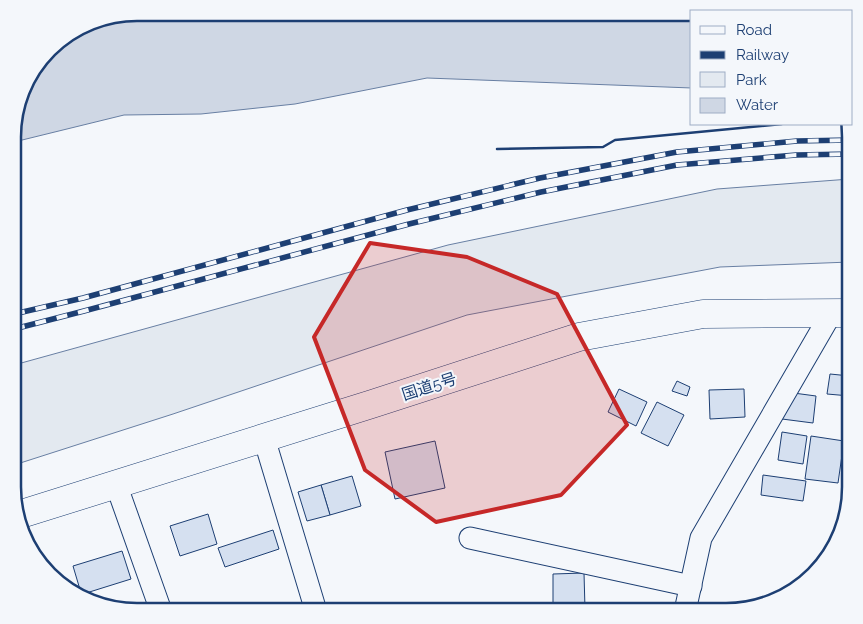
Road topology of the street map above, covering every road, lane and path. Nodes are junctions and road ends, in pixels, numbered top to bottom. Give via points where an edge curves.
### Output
1 (841, 312) edge
2 (264, 438) junction
3 (116, 484) junction
4 (24, 513) edge
5 (470, 538) dead end
6 (691, 586) junction
7 (158, 603) edge
8 (314, 603) edge
9 (687, 603) edge

1 - 2 highway, 国道5号 via 703,314 579,337
1 - 6 street via 701,538
2 - 3 highway, 国道5号
2 - 8 street
3 - 4 highway, 国道5号
3 - 7 street
5 - 6 street
6 - 9 street

